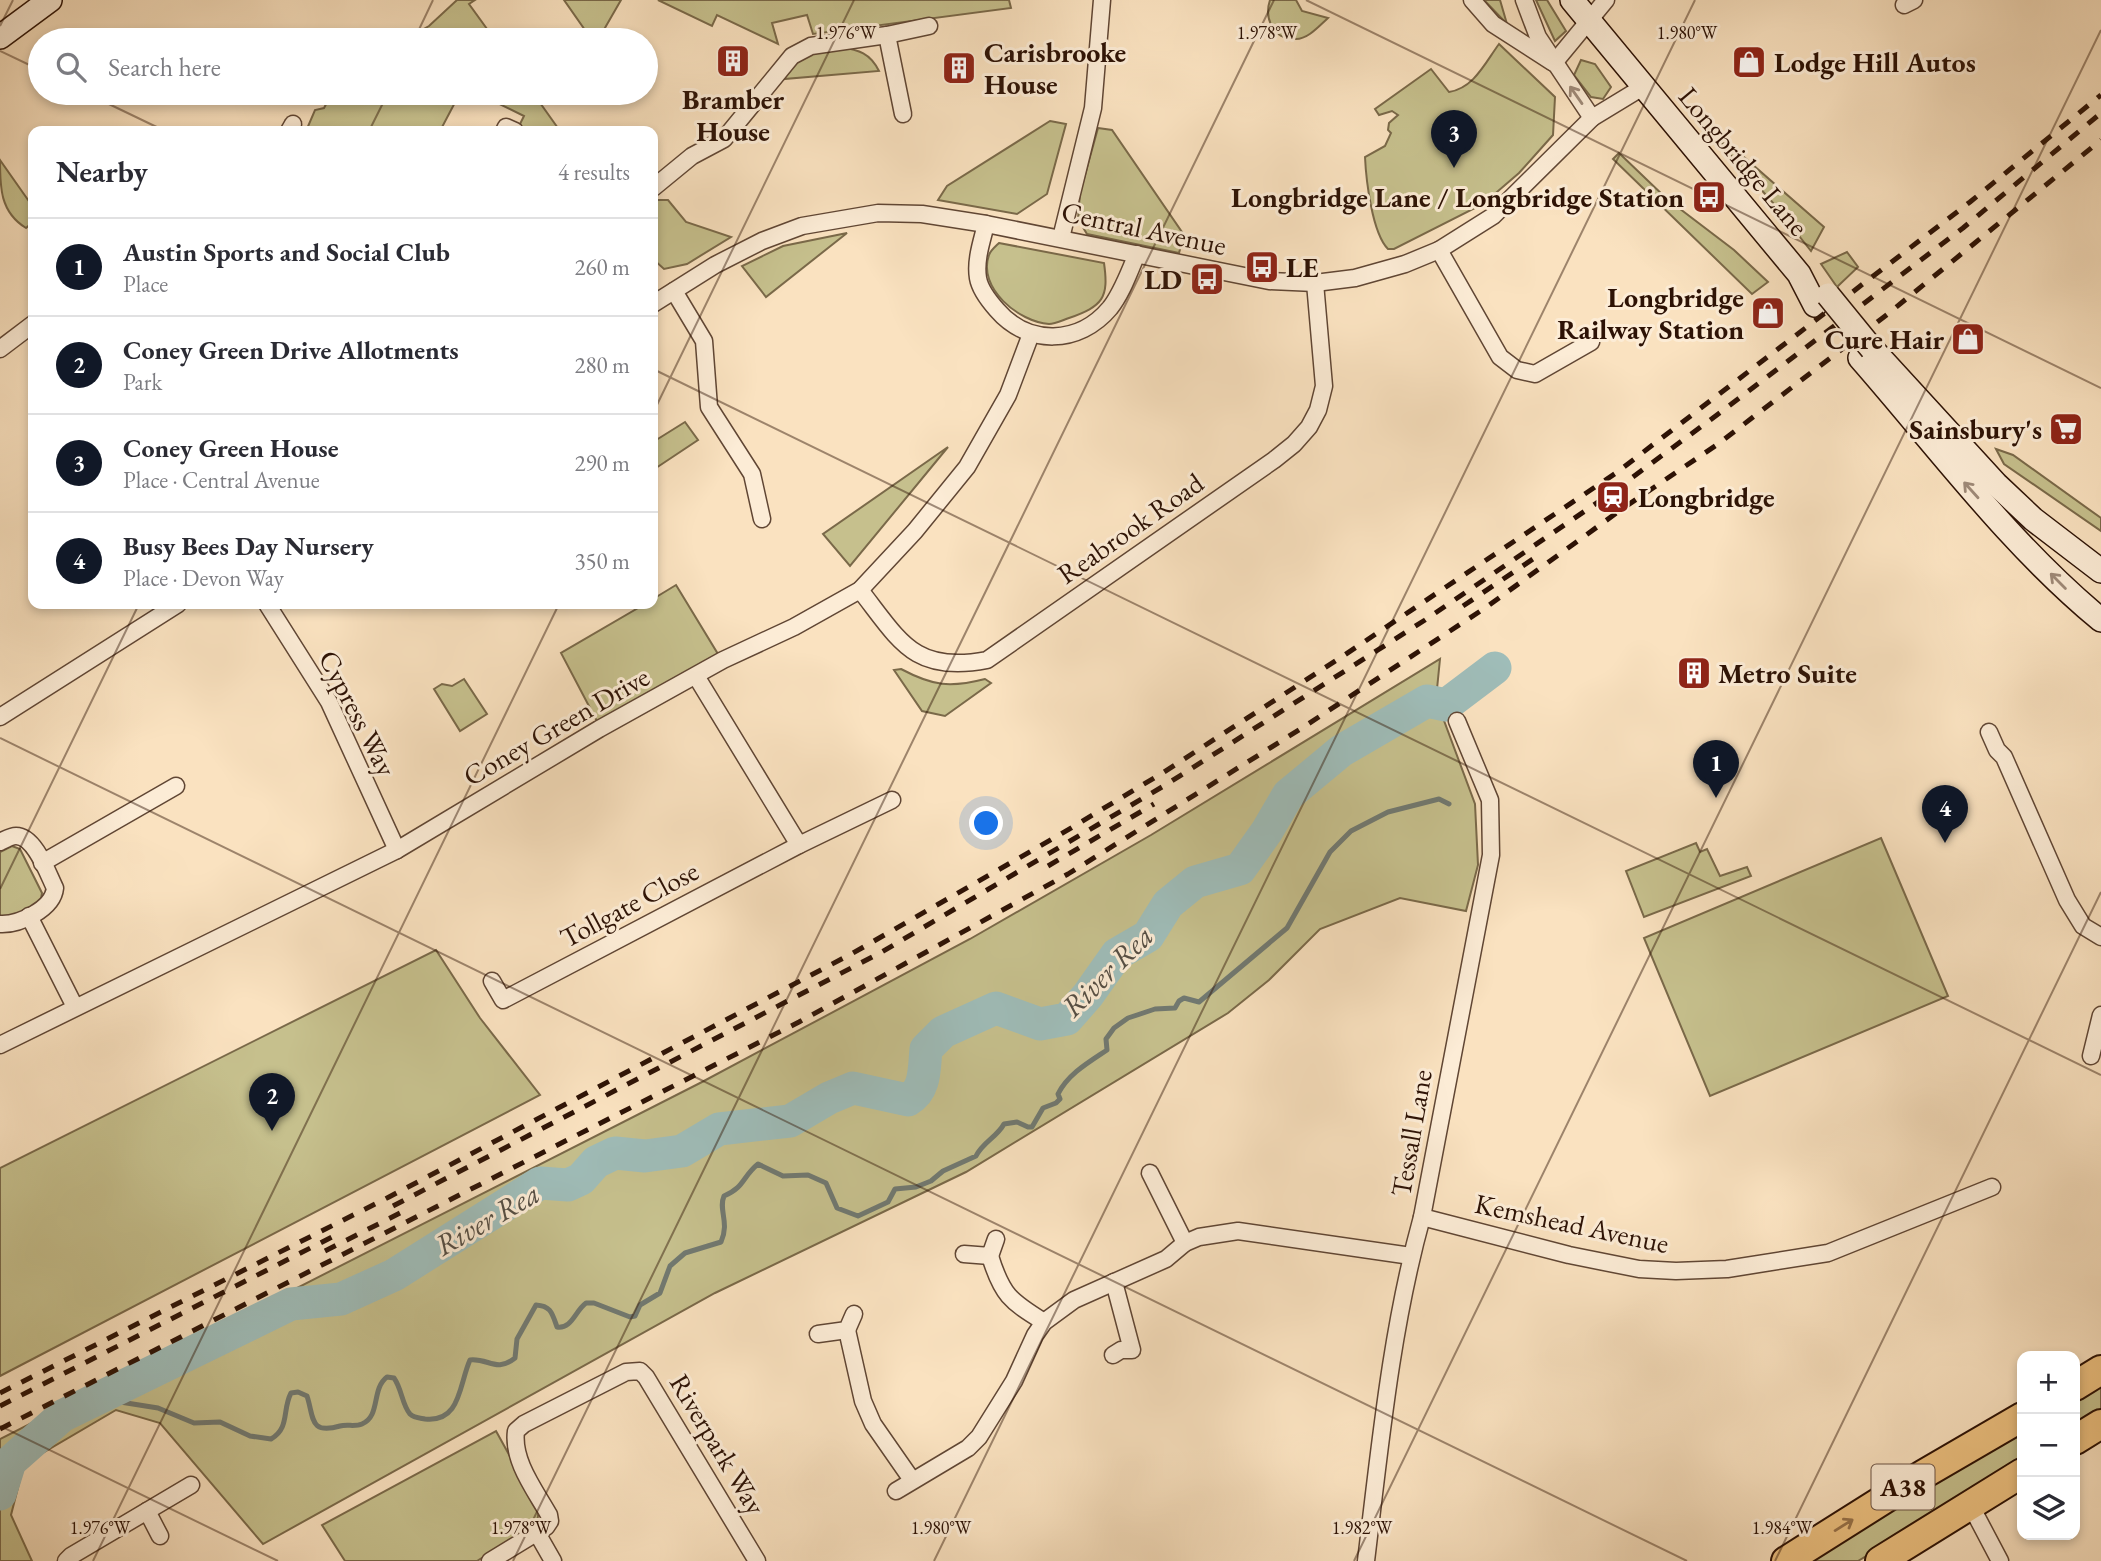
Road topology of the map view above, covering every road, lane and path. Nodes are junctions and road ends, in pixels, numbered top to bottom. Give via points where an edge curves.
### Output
1 (50, 0) edge
2 (1102, 0) edge
3 (1472, 0) edge
4 (1524, 0) edge
5 (1572, 0) edge
6 (1606, 0) edge
7 (1589, 19) junction
8 (929, 26) dead end
9 (887, 35) junction
10 (0, 37) edge
11 (1554, 63) junction
12 (1643, 87) junction
13 (903, 114) dead end
14 (1592, 118) junction
15 (658, 184) edge
16 (986, 224) junction
17 (1061, 238) junction
18 (1439, 250) junction
19 (1136, 254) junction
20 (1315, 283) junction
21 (674, 291) junction
22 (658, 300) edge
23 (28, 328) edge
24 (1031, 334) junction
25 (1591, 342) dead end
26 (0, 349) edge
27 (1866, 353) junction
28 (1996, 484) junction
29 (762, 519) dead end
30 (2101, 571) edge
31 (860, 590) junction
32 (2101, 590) edge
33 (170, 609) edge
34 (270, 609) edge
35 (2101, 620) edge
36 (696, 676) junction
37 (0, 717) edge
38 (1457, 721) dead end
39 (1989, 733) dead end
40 (176, 786) dead end
41 (892, 800) dead end
42 (0, 842) edge
43 (799, 845) junction
44 (397, 850) junction
45 (42, 863) junction
46 (29, 916) junction
47 (0, 924) edge
48 (2101, 937) edge
49 (492, 981) dead end
50 (75, 1007) junction
51 (2101, 1015) edge
52 (0, 1045) edge
53 (2091, 1056) dead end
54 (1150, 1173) dead end
55 (1992, 1187) dead end
56 (1422, 1217) junction
57 (996, 1239) dead end
58 (1185, 1243) junction
59 (964, 1254) dead end
60 (990, 1256) junction
61 (1411, 1256) junction
62 (1114, 1282) junction
63 (854, 1314) dead end
64 (1044, 1322) junction
65 (846, 1331) junction
66 (818, 1334) dead end
67 (1113, 1355) dead end
68 (2101, 1370) edge
69 (2080, 1383) edge
70 (2017, 1420) edge
71 (2101, 1424) edge
72 (2080, 1437) edge
73 (2017, 1476) edge
74 (912, 1480) junction
75 (191, 1485) dead end
76 (896, 1491) dead end
77 (1970, 1506) junction
78 (147, 1511) junction
79 (537, 1533) junction
80 (160, 1536) dead end
81 (66, 1561) edge
82 (490, 1561) edge
83 (553, 1561) edge
84 (757, 1561) edge
85 (1366, 1561) edge
86 (1786, 1561) edge
87 (1880, 1561) edge
88 (2000, 1561) edge

1 - 10 street
2 - 17 street via 1093,108
3 - 11 street via 1493,24
4 - 11 street
5 - 7 street, Longbridge Lane
6 - 7 street
7 - 11 street
7 - 12 street, Longbridge Lane
8 - 9 street
9 - 13 street
9 - 15 street via 811,46 792,56 724,139 692,156
14 -> 11 street
12 - 14 street, Longbridge Lane
12 - 27 street, Longbridge Lane, bridge
14 - 18 street, Central Avenue via 1493,216
16 - 17 street, Central Avenue
16 - 21 street, Central Avenue via 878,213 802,226 762,241
16 - 24 street via 978,260 985,297 1008,323
17 - 19 street, Central Avenue
18 - 20 street, Central Avenue via 1356,278
18 - 25 street via 1500,357 1517,370 1535,374
19 - 20 street, Central Avenue via 1269,281
19 - 24 street via 1110,308 1094,322 1068,335
20 - 31 street, Reabrook Road via 1324,386 1309,428 1273,460 987,660 961,665 913,653
21 - 22 street, Central Avenue
21 - 29 street via 704,341 709,407 752,474
23 - 26 street
24 - 31 street, Coney Green Drive via 1008,395 967,467
27 - 28 street, Longbridge Lane
35 -> 27 street, Longbridge Lane via 2017,540 1965,482
28 - 30 street, Longbridge Lane
28 - 32 street, Longbridge Lane via 2028,526
31 - 36 street, Coney Green Drive
33 - 37 street
34 - 44 street, Cypress Way via 329,702
36 - 43 street
36 - 44 street, Coney Green Drive
38 - 56 street, Tessall Lane via 1490,800 1491,855
39 - 48 street via 2067,900 2083,926
40 - 45 street
41 - 43 street, Tollgate Close
42 - 45 street via 15,836 26,839
43 - 49 street, Tollgate Close via 503,1000
44 - 50 street, Coney Green Drive
45 - 46 street via 55,888 54,896
46 - 47 street
46 - 50 street
50 - 52 street, Coney Green Drive
51 - 53 street
54 - 58 street
55 - 56 street, Kemshead Avenue via 1828,1253 1676,1271 1569,1255
56 - 61 street, Tessall Lane
57 - 60 street
58 - 61 street via 1238,1231
58 - 62 street via 1166,1259
59 - 60 street
60 - 64 street via 1007,1295
61 - 85 street, Tessall Lane via 1386,1397
62 - 64 street via 1074,1300
62 - 67 street via 1132,1350
63 - 65 street
64 - 74 street via 979,1437
65 - 66 street
65 - 74 street via 873,1424
68 - 69 highway
86 -> 70 highway, A38
71 - 72 highway
73 - 77 highway, A38
74 - 76 street
75 - 78 street
77 - 87 highway, A38
77 - 88 street
78 - 80 street
78 - 81 street
79 - 82 street
79 - 83 street
79 - 84 street, Riverpark Way via 550,1521 549,1515 520,1461 516,1432 626,1372 640,1371

